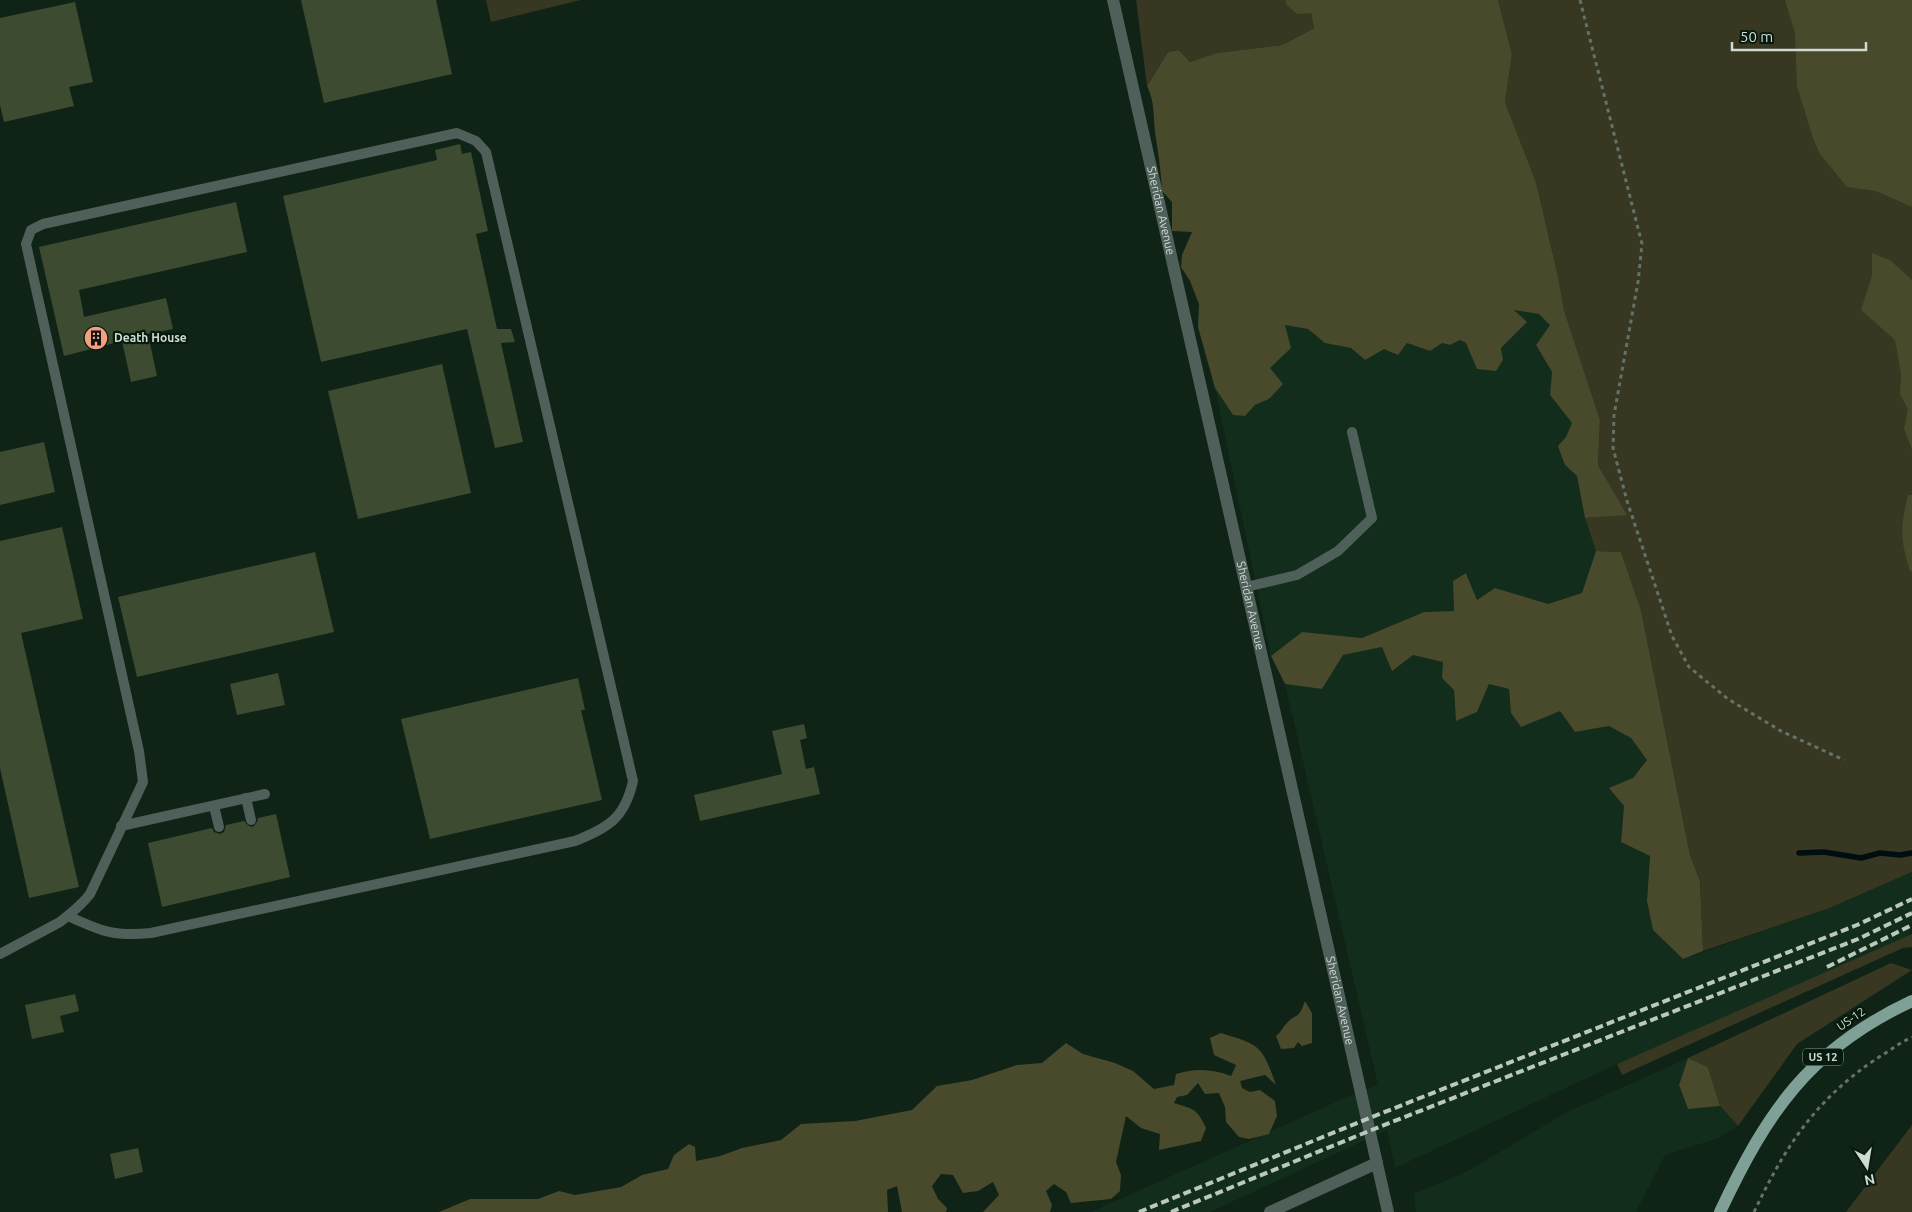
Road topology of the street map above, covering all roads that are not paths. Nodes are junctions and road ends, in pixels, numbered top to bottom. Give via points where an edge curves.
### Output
1 (1113, 0) edge
2 (1352, 432) dead end
3 (1246, 587) junction
4 (265, 794) dead end
5 (246, 798) junction
6 (214, 806) junction
7 (251, 820) dead end
8 (121, 826) junction
9 (219, 827) dead end
10 (68, 916) junction
11 (0, 954) edge
12 (1912, 1001) edge
13 (1377, 1163) junction
14 (1270, 1212) edge
15 (1388, 1212) edge
16 (1720, 1212) edge

1 - 3 street, Sheridan Avenue
2 - 3 lane via 1372,518 1338,551 1297,575
3 - 13 street, Sheridan Avenue
4 - 5 lane
5 - 6 lane
5 - 7 lane
6 - 8 lane
6 - 9 lane
8 - 10 lane via 90,894
8 - 10 lane via 143,782 139,751 26,244 31,230 43,224 457,133 476,141 489,161 633,781 629,799 618,817 598,832 575,841 151,933 127,936 100,931
10 - 11 lane
12 - 16 main road, US-12 / US 12 via 1882,1015 1845,1039 1809,1069 1756,1138
13 - 14 street
13 - 15 street, Sheridan Avenue

